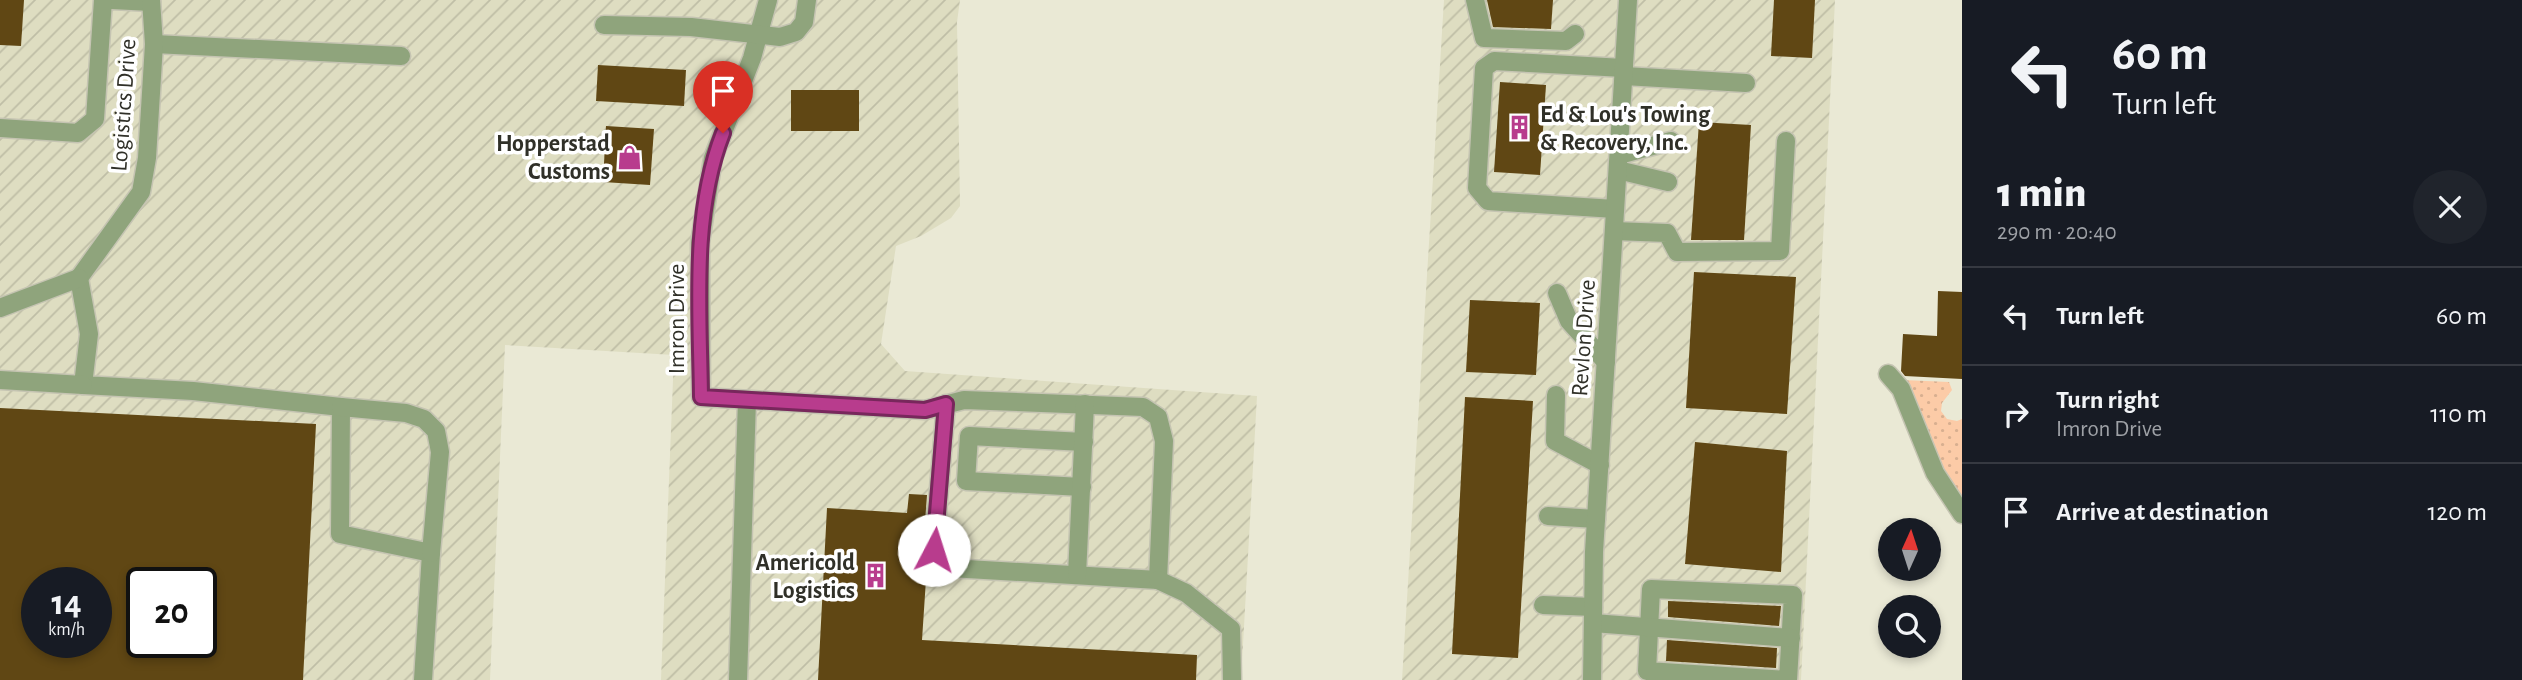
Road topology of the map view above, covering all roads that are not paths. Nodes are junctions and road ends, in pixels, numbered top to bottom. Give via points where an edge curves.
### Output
1 (103, 0) edge
2 (112, 0) edge
3 (807, 0) edge
4 (1475, 0) edge
5 (1628, 0) edge
6 (151, 1) edge
7 (764, 2) edge
8 (604, 25) dead end
9 (1574, 34) dead end
10 (759, 36) junction
11 (154, 44) junction
12 (401, 56) dead end
13 (1624, 72) junction
14 (1746, 83) dead end
15 (0, 128) edge
16 (1671, 141) dead end
17 (1786, 141) dead end
18 (1618, 162) junction
19 (1668, 182) dead end
20 (1615, 209) junction
21 (1614, 231) junction
22 (79, 278) junction
23 (1557, 293) dead end
24 (0, 308) edge
25 (1606, 362) junction
26 (1888, 374) dead end
27 (0, 380) edge
28 (82, 385) junction
29 (1556, 395) dead end
30 (747, 400) junction
31 (946, 404) junction
32 (1086, 404) junction
33 (341, 407) junction
34 (1084, 442) junction
35 (1600, 465) junction
36 (1082, 487) junction
37 (1962, 514) edge
38 (1548, 516) dead end
39 (1596, 519) junction
40 (432, 553) junction
41 (1077, 575) junction
42 (1158, 580) junction
43 (1543, 605) dead end
44 (1593, 615) junction
45 (1650, 628) junction
46 (1791, 638) junction
47 (1648, 675) edge
48 (423, 680) edge
49 (738, 680) edge
50 (1232, 680) edge
51 (1592, 680) edge
52 (1788, 680) edge

1 - 15 street via 95,119 78,133
2 - 6 street
3 - 10 street via 804,22 796,32
4 - 9 street via 1484,38 1566,41
5 - 13 street, Revlon Drive
6 - 11 street, Logistics Drive
7 - 10 street, Imron Drive
8 - 10 street via 691,27
10 - 30 street, Imron Drive via 713,158 701,243 701,397
11 - 12 street
11 - 22 street, Logistics Drive via 141,192
13 - 14 street
13 - 18 street, Revlon Drive
13 - 20 street via 1494,61 1484,68 1477,188 1488,201
16 - 18 street
17 - 21 street via 1780,251 1677,252 1667,233
18 - 19 street
18 - 20 street, Revlon Drive
20 - 21 street, Revlon Drive
21 - 25 street, Revlon Drive
22 - 24 street
22 - 28 street via 89,334
23 - 25 street via 1570,321
25 - 35 street, Revlon Drive
26 - 37 street via 1901,389 1935,473
27 - 28 street
28 - 33 street
29 - 35 street via 1555,441
30 - 31 street via 925,410
30 - 49 street
31 - 32 street via 964,400
31 - 41 street via 934,550 938,561 950,568
32 - 34 street
32 - 42 street via 1143,407 1158,417 1164,441
33 - 40 street via 340,534
33 - 40 street via 406,413 424,419 436,430 440,453
34 - 36 street
34 - 36 street via 969,436 966,481
35 - 39 street, Revlon Drive
36 - 41 street
38 - 39 street
39 - 44 street, Revlon Drive
40 - 48 street
41 - 42 street
42 - 50 street via 1186,593 1231,629
43 - 44 street
44 - 45 street
44 - 51 street, Revlon Drive
45 - 46 street
45 - 46 street via 1651,589 1793,595
45 - 47 street
46 - 52 street
47 - 52 street

